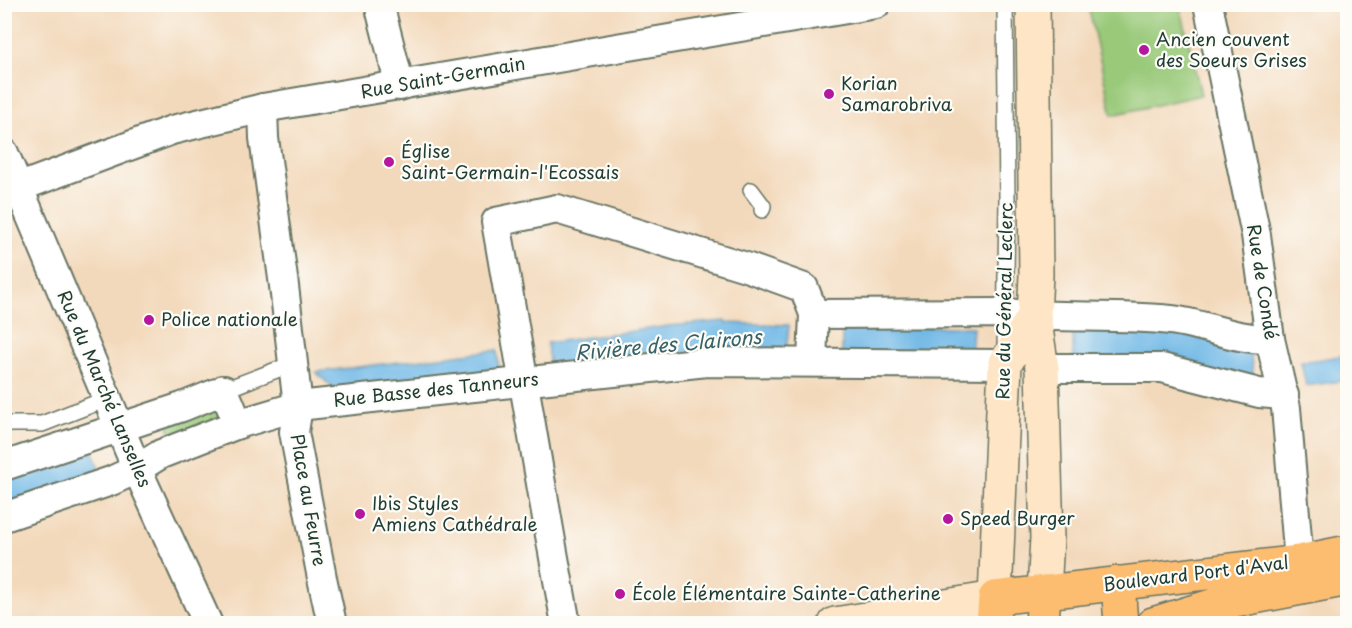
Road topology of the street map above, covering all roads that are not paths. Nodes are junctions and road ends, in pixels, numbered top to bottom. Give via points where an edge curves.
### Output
1 (379, 4) edge
2 (876, 4) edge
3 (1005, 4) edge
4 (1034, 4) edge
5 (1208, 4) edge
6 (744, 15) edge
7 (400, 86) junction
8 (263, 108) junction
9 (4, 153) edge
10 (11, 190) edge
11 (751, 190) dead end
12 (762, 210) dead end
13 (814, 314) junction
14 (1020, 314) junction
15 (1270, 339) junction
16 (812, 361) junction
17 (292, 364) junction
18 (1005, 364) junction
19 (1042, 368) junction
20 (525, 380) junction
21 (222, 385) junction
22 (109, 398) junction
23 (1285, 402) junction
24 (298, 406) junction
25 (4, 424) edge
26 (238, 424) junction
27 (120, 427) junction
28 (4, 466) edge
29 (137, 469) junction
30 (4, 517) edge
31 (1347, 552) edge
32 (1299, 562) junction
33 (1347, 579) edge
34 (1118, 583) junction
35 (1043, 608) edge
36 (994, 611) edge
37 (208, 624) edge
38 (332, 624) edge
39 (566, 624) edge
40 (835, 624) edge
41 (1121, 624) edge
42 (1153, 624) edge

1 - 7 street
2 - 6 street, Rue Saint-Germain
3 - 14 lane, Rue du Général Leclerc via 1007,198
4 - 14 main road, Rue du Général Leclerc via 1036,275
5 - 15 street, Rue de Condé via 1256,235
6 - 7 street, Rue Saint-Germain
7 - 8 street, Rue Saint-Germain
8 - 10 street, Rue Saint-Germain via 172,130
8 - 17 street
9 - 10 street, Rue du Marché Lanselles
10 - 22 street, Rue du Marché Lanselles
11 - 12 lane
13 - 14 street
13 - 16 street
13 - 20 street via 804,288 748,261 557,209 496,222
14 - 15 street via 1172,320 1252,340
14 - 18 main road
14 - 19 main road, Rue du Général Leclerc
15 - 23 street, Rue de Condé
16 - 18 street, Rue Basse des Tanneurs
16 - 20 street, Rue Basse des Tanneurs via 708,362
17 - 21 lane
17 - 24 street
18 - 19 main road
18 - 36 main road, Rue du Général Leclerc
19 - 23 street via 1162,368
19 - 35 main road, Rue du Général Leclerc via 1047,538
20 - 24 street, Rue Basse des Tanneurs
20 - 39 street
21 - 26 street
21 - 27 street via 182,406
22 - 25 lane via 42,424
22 - 27 street, Rue du Marché Lanselles
23 - 32 street, Rue de Condé
24 - 26 street, Place au Feurre
24 - 38 street, Place au Feurre via 294,432
26 - 29 street, Place au Feurre via 161,453
27 - 28 street
27 - 29 street, Rue du Marché Lanselles
29 - 30 street, Place au Feurre
29 - 37 street, Rue du Marché Lanselles
31 - 32 main road, Boulevard Port d'Aval
32 - 34 main road, Boulevard Port d'Aval
33 - 42 main road, Boulevard Port d'Aval via 1218,604
34 - 35 main road, Boulevard Port d'Aval
34 - 41 main road
35 - 36 main road, Boulevard Port d'Aval
36 - 40 main road

